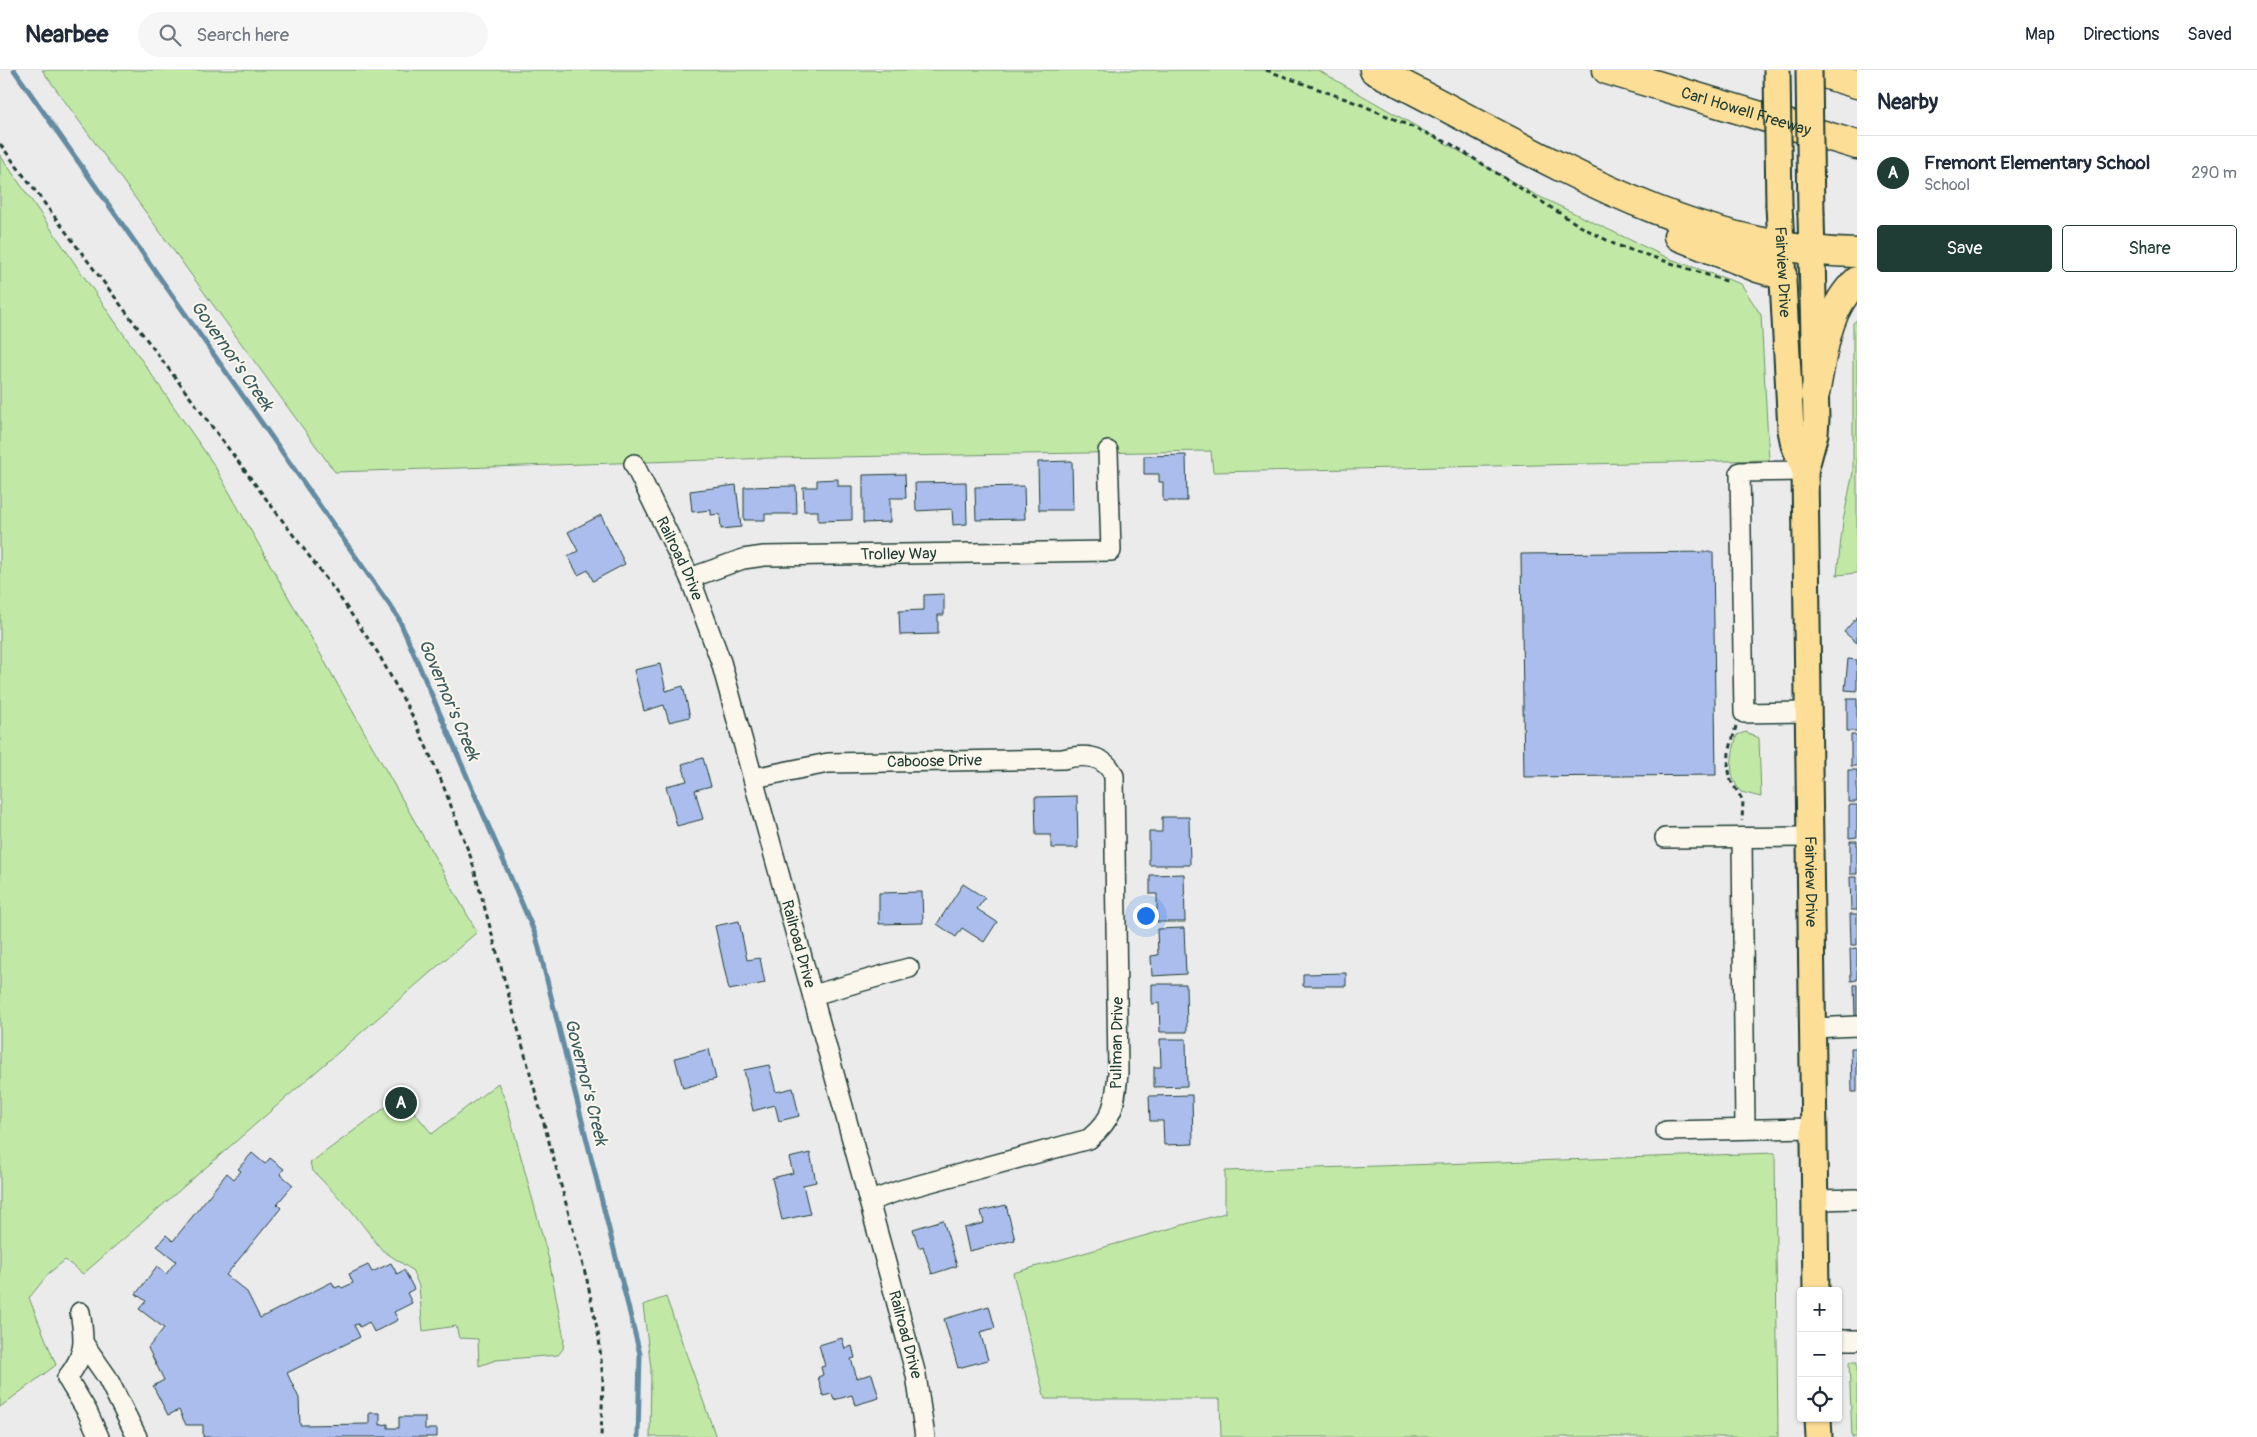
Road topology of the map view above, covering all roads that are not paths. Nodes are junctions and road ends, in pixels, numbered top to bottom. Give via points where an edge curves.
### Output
1 (1374, 70) edge
2 (1607, 70) edge
3 (1777, 70) edge
4 (1810, 70) edge
5 (1831, 70) edge
6 (1857, 76) edge
7 (1857, 84) edge
8 (1857, 145) edge
9 (1549, 161) junction
10 (1781, 246) junction
11 (1812, 251) junction
12 (1857, 253) edge
13 (1782, 275) junction
14 (1857, 281) edge
15 (1815, 394) junction
16 (1108, 451) dead end
17 (634, 464) dead end
18 (1804, 471) junction
19 (690, 578) junction
20 (1808, 712) junction
21 (1112, 770) joint
22 (754, 778) junction
23 (1742, 832) junction
24 (1810, 837) junction
25 (1664, 838) dead end
26 (909, 968) dead end
27 (813, 996) junction
28 (1857, 1026) edge
29 (1813, 1028) junction
30 (1815, 1128) junction
31 (1745, 1130) junction
32 (1666, 1131) dead end
33 (1857, 1199) edge
34 (1816, 1200) junction
35 (870, 1201) junction
36 (1816, 1287) edge
37 (80, 1312) dead end
38 (1842, 1340) edge
39 (1857, 1340) edge
40 (84, 1344) junction
41 (1818, 1422) edge
42 (99, 1437) edge
43 (136, 1437) edge
44 (925, 1437) edge
45 (1819, 1437) edge

1 - 9 highway
2 - 8 highway, Carl Howell Freeway
3 - 10 main road, Fairview Drive, bridge
4 - 7 highway
4 - 11 main road, Fairview Drive, bridge
5 - 6 highway
9 - 10 highway via 1678,219
9 - 13 highway via 1584,188 1642,220
10 - 11 highway
10 - 13 main road, Fairview Drive
11 - 12 highway
11 - 15 main road, Fairview Drive
13 - 18 main road, Fairview Drive via 1791,430
14 - 15 highway via 1844,294 1834,314
15 - 18 main road, Fairview Drive via 1815,434
16 - 19 street, Trolley Way via 1111,551 764,556 743,559
17 - 19 street, Railroad Drive
18 - 20 main road, Fairview Drive
18 - 20 street via 1740,472 1744,713
19 - 22 street, Railroad Drive via 722,662
20 - 24 main road, Fairview Drive
21 - 22 street, Caboose Drive via 1089,755 1063,759 828,763
21 - 35 street, Pullman Drive via 1118,1073 1115,1102 1104,1126 1088,1139
22 - 27 street, Railroad Drive
23 - 24 street
23 - 25 street
23 - 31 street
24 - 29 main road, Fairview Drive
26 - 27 street
27 - 35 street, Railroad Drive
28 - 29 street
29 - 30 main road, Fairview Drive
30 - 31 street
30 - 34 main road, Fairview Drive
31 - 32 street
33 - 34 street
34 - 36 main road, Fairview Drive
35 - 44 street, Railroad Drive via 916,1375
37 - 40 street
38 - 39 street
40 - 42 street via 76,1366 67,1378
40 - 43 street via 107,1377
41 - 45 main road

